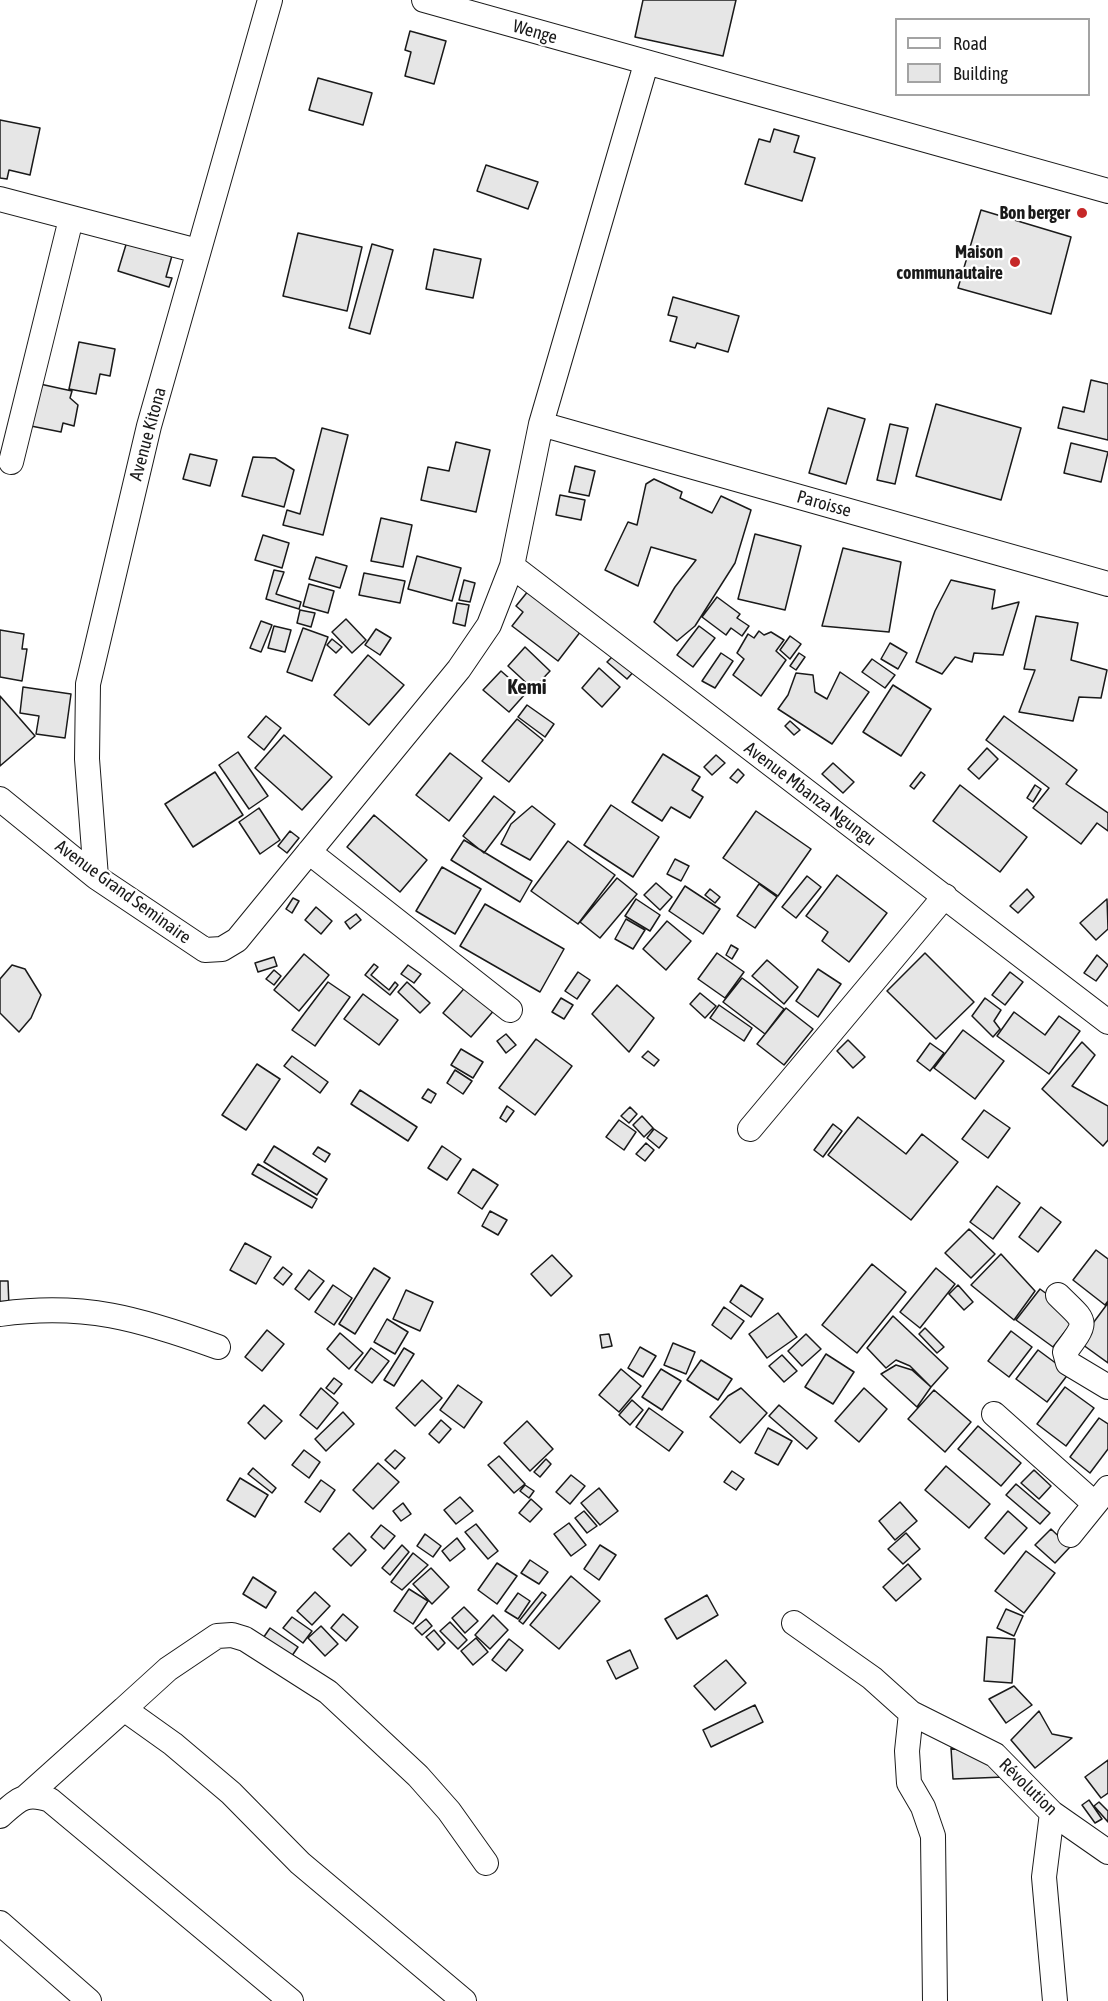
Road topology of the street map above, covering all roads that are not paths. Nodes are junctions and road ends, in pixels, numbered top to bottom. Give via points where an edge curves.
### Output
1 (270, 0) edge
2 (424, 0) edge
3 (646, 64) junction
4 (1108, 191) edge
5 (0, 199) edge
6 (71, 219) junction
7 (198, 250) junction
8 (541, 424) junction
9 (11, 462) dead end
10 (512, 566) junction
11 (1108, 584) edge
12 (0, 799) edge
13 (309, 852) junction
14 (96, 877) junction
15 (945, 896) junction
16 (510, 1010) dead end
17 (1108, 1022) edge
18 (750, 1129) dead end
19 (1058, 1294) dead end
20 (0, 1314) edge
21 (218, 1347) dead end
22 (1108, 1387) edge
23 (994, 1414) dead end
24 (1101, 1496) edge
25 (1070, 1535) dead end
26 (794, 1623) dead end
27 (124, 1709) junction
28 (911, 1713) junction
29 (27, 1796) junction
30 (1052, 1813) junction
31 (0, 1816) edge
32 (1108, 1852) edge
33 (486, 1863) dead end
34 (0, 1923) edge
35 (89, 2001) edge
36 (291, 2001) edge
37 (464, 2001) edge
38 (935, 2001) edge
39 (1054, 2001) edge

1 - 7 street, Avenue Kitona
2 - 3 street, Wenge
3 - 4 street, Wenge
3 - 8 street
5 - 6 street
6 - 7 street
6 - 9 street
7 - 14 street, Avenue Kitona via 149,426 88,684 87,759
8 - 10 street
8 - 11 street, Paroisse
10 - 13 street via 489,625 459,669
10 - 15 street, Avenue Mbanza Ngungu
12 - 14 street, Avenue Grand Seminaire
13 - 14 street, Avenue Grand Seminaire via 237,940 222,949 205,950
13 - 16 street
15 - 17 street, Avenue Mbanza Ngungu
15 - 18 street
19 - 22 street via 1083,1324 1065,1352 1068,1363
20 - 21 street via 53,1310 106,1313 152,1323
23 - 24 street
24 - 25 street
26 - 28 street, Révolution via 872,1678
27 - 29 street
27 - 33 street via 168,1669 217,1636 245,1639 328,1692 449,1811
27 - 37 street via 231,1792 300,1863
28 - 30 street, Révolution via 995,1755
28 - 38 street via 909,1783 933,1836
29 - 31 street
29 - 36 street via 50,1800
30 - 32 street, Révolution
30 - 39 street via 1044,1877
34 - 35 street

